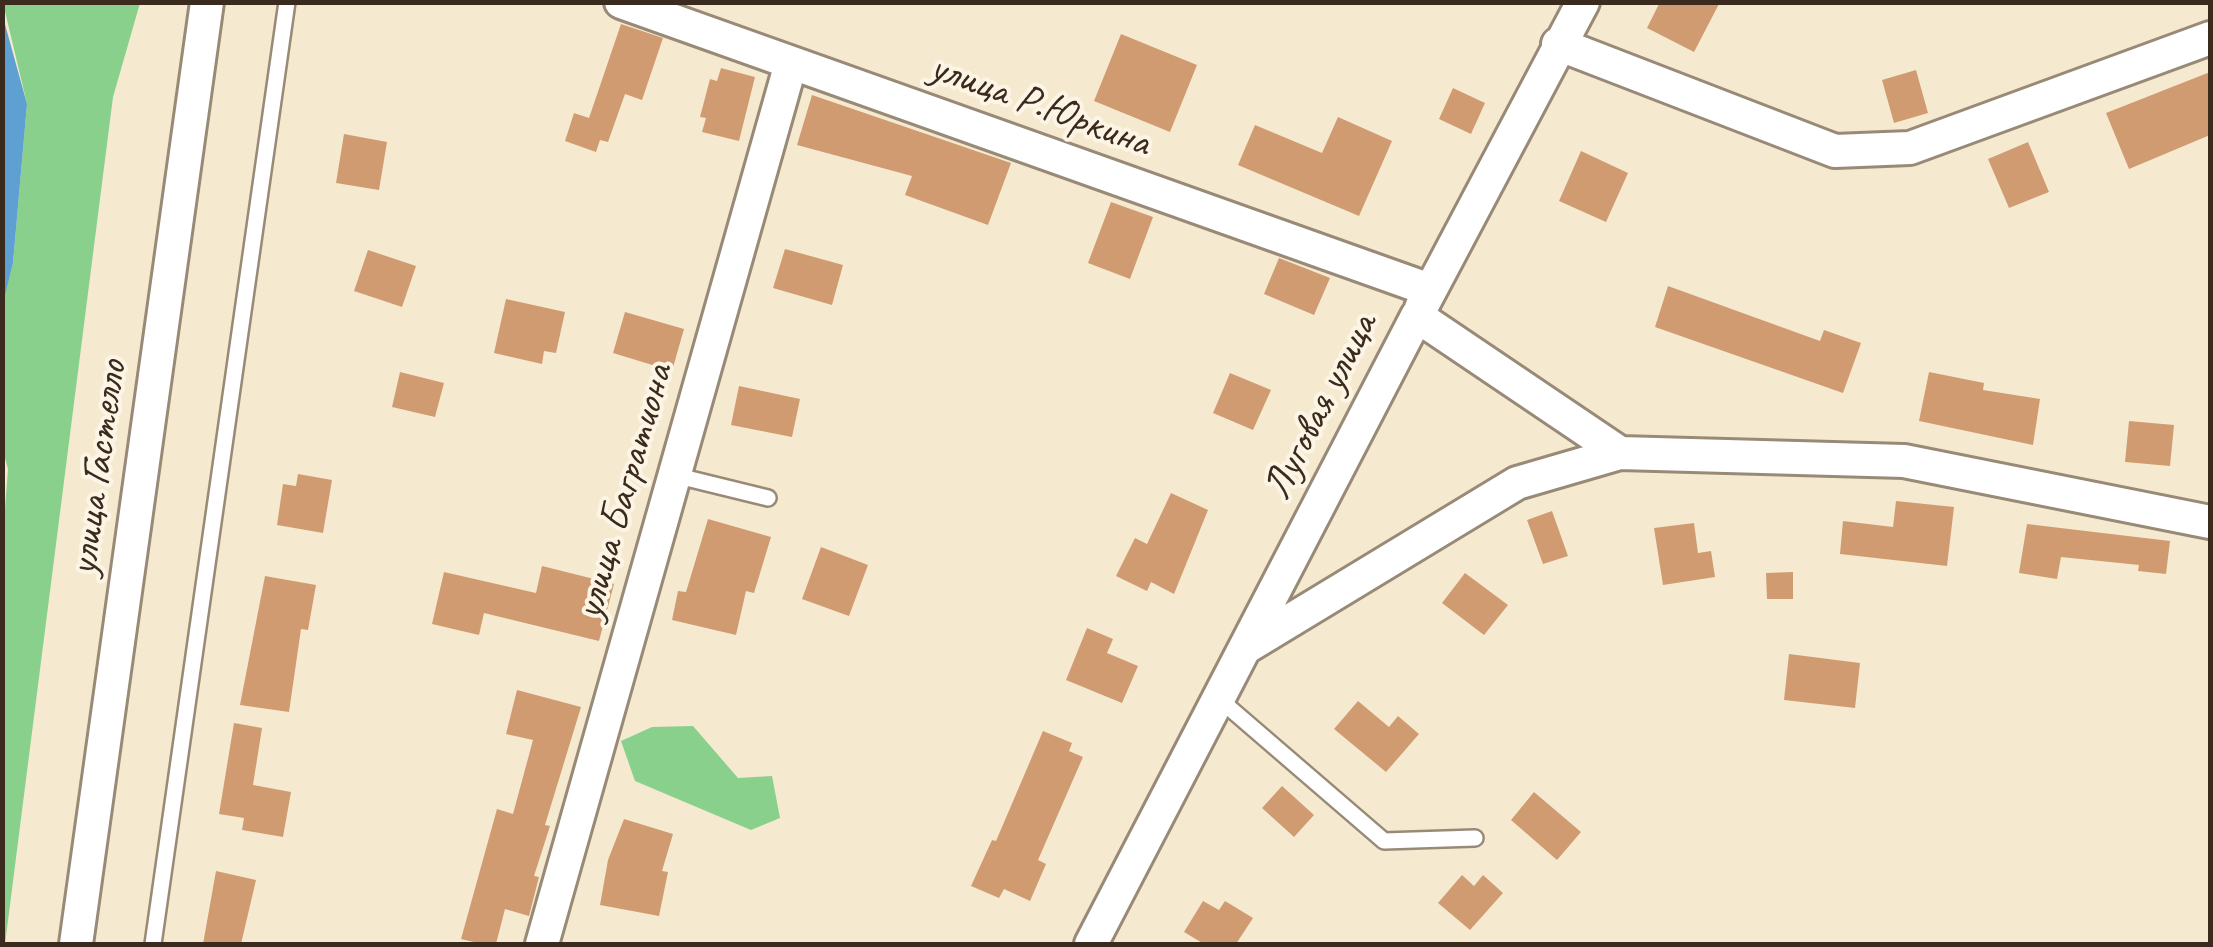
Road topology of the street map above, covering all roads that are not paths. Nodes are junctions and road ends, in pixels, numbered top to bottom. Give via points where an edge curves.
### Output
1 (207, 2) edge
2 (287, 2) edge
3 (621, 2) edge
4 (1583, 2) edge
5 (2210, 38) edge
6 (1558, 44) junction
7 (791, 63) junction
8 (1423, 303) junction
9 (1620, 452) junction
10 (674, 475) junction
11 (768, 498) dead end
12 (2210, 522) edge
13 (1244, 649) junction
14 (1218, 698) junction
15 (1475, 838) dead end
16 (76, 944) edge
17 (153, 944) edge
18 (542, 944) edge
19 (1091, 944) edge

1 - 16 street, улица Гастелло
2 - 17 lane
3 - 7 street, улица Р.Юркина
4 - 6 street
5 - 6 street via 1910,148 1836,151
6 - 8 street
7 - 8 street, улица Р.Юркина
7 - 10 street, улица Багратиона
8 - 9 street, Луговая улица
8 - 13 street, Луговая улица
9 - 12 street via 1904,461
9 - 13 street via 1517,483
10 - 11 lane
10 - 18 street, улица Багратиона
13 - 14 street, Луговая улица
14 - 15 lane via 1384,841
14 - 19 street, Луговая улица

